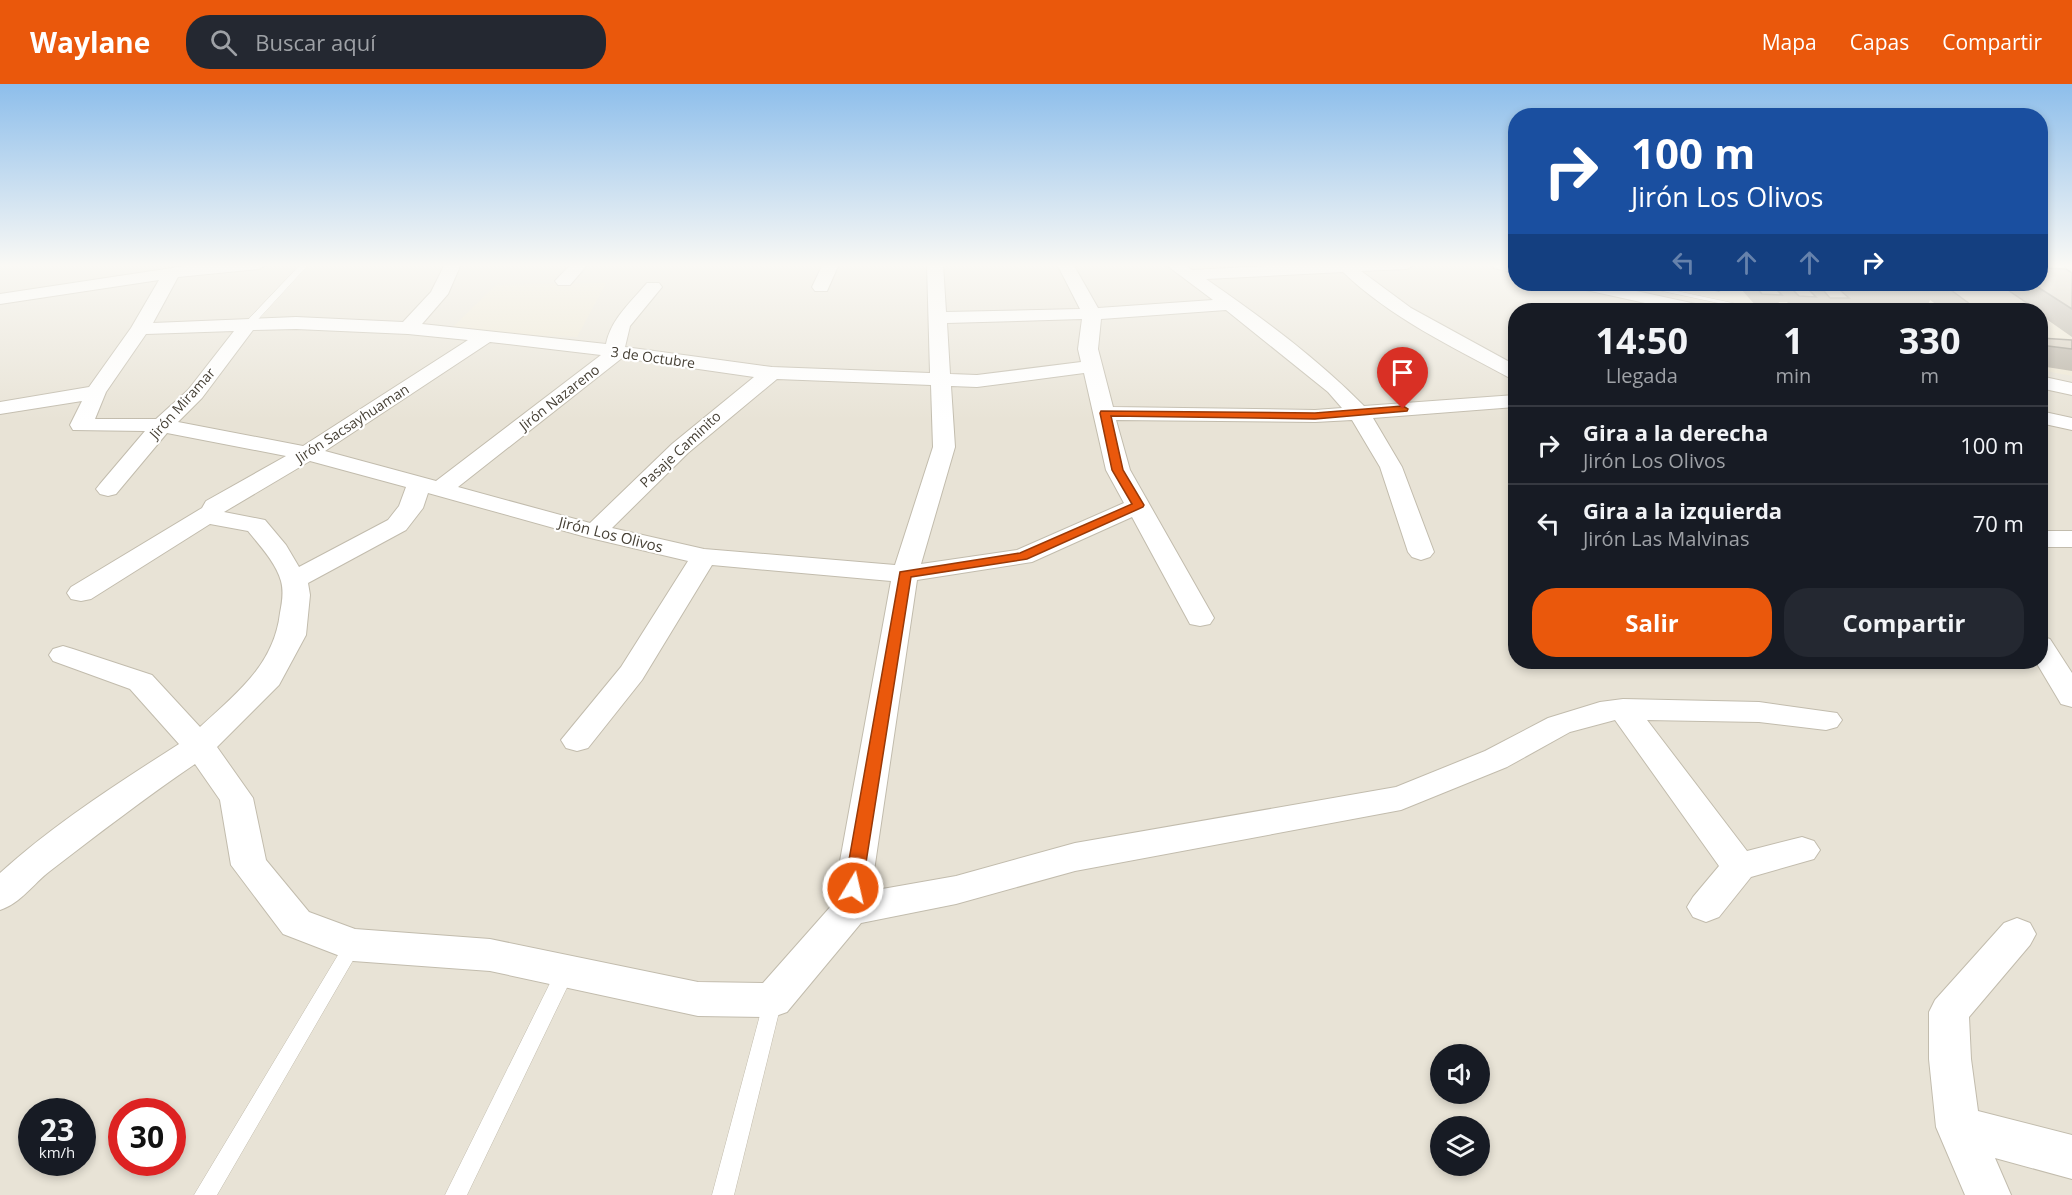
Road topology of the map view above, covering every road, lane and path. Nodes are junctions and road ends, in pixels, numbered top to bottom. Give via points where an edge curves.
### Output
1 (147, 316) edge
2 (256, 316) edge
3 (419, 316) edge
4 (630, 316) edge
5 (1020, 316) edge
6 (1092, 316) edge
7 (1245, 316) edge
8 (1413, 316) edge
9 (937, 318) joint
10 (247, 326) junction
11 (408, 328) junction
12 (140, 329) junction
13 (487, 336) junction
14 (616, 353) junction
15 (1094, 366) junction
16 (1508, 369) edge
17 (771, 373) junction
18 (941, 380) junction
19 (2048, 384) edge
20 (2072, 388) edge
21 (96, 392) junction
22 (1508, 402) edge
23 (0, 408) edge
24 (1105, 413) junction
25 (1359, 413) junction
26 (2048, 419) edge
27 (2072, 424) edge
28 (162, 425) junction
29 (307, 453) junction
30 (430, 486) junction
31 (108, 489) dead end
32 (1139, 505) junction
33 (213, 510) junction
34 (595, 532) junction
35 (2048, 539) edge
36 (2072, 539) edge
37 (1421, 552) dead end
38 (704, 557) junction
39 (905, 574) junction
40 (294, 580) junction
41 (81, 593) dead end
42 (1200, 618) dead end
43 (63, 655) dead end
44 (2048, 658) edge
45 (2072, 697) edge
46 (1623, 708) junction
47 (1826, 720) dead end
48 (577, 740) dead end
49 (199, 746) junction
50 (1803, 850) dead end
51 (1738, 867) junction
52 (0, 895) edge
53 (1706, 907) dead end
54 (850, 910) junction
55 (2017, 934) dead end
56 (353, 945) junction
57 (566, 971) junction
58 (773, 1000) junction
59 (1958, 1126) junction
60 (2072, 1157) edge
61 (205, 1195) edge
62 (456, 1195) edge
63 (723, 1195) edge
64 (1988, 1195) edge

1 - 12 street
2 - 10 lane, Jirón Miramar
3 - 11 street
4 - 14 street via 613,341
5 - 9 street
6 - 15 street via 1088,350
7 - 25 street via 1335,388
8 - 16 street
9 - 18 street
10 - 11 street, 3 de Octubre via 296,323
10 - 12 street, 3 de Octubre
10 - 28 street, Jirón Miramar via 195,394
11 - 13 street, 3 de Octubre
12 - 21 street
13 - 14 street, 3 de Octubre
13 - 29 street, Jirón Sacsayhuaman
14 - 17 street, 3 de Octubre
14 - 30 street, Jirón Nazareno
15 - 18 street, 3 de Octubre via 977,381
15 - 24 street
17 - 18 street, 3 de Octubre
17 - 34 street, Pasaje Caminito via 689,439
18 - 39 street via 944,447
19 - 20 street
21 - 23 street
21 - 28 street, Jirón Los Olivos via 81,425
22 - 25 street
24 - 25 street
24 - 32 street via 1118,470
25 - 37 street via 1390,467
26 - 27 street
28 - 29 street, Jirón Los Olivos
28 - 31 street, Jirón Miramar
29 - 30 street, Jirón Los Olivos
29 - 33 street, Jirón Sacsayhuaman
30 - 34 street, Jirón Los Olivos
30 - 40 street via 397,525
32 - 39 street, Jirón Los Olivos via 1023,556
32 - 42 street
33 - 40 street via 214,518 256,525 277,550
33 - 41 street, Jirón Sacsayhuaman
34 - 38 street, Jirón Los Olivos
35 - 36 street
38 - 39 street, Jirón Los Olivos
38 - 48 street via 632,673
39 - 54 street
40 - 49 street via 292,635 264,685
43 - 49 street via 141,682
44 - 45 street
46 - 47 street via 1760,712
46 - 51 street
46 - 54 street via 1559,725 1496,759 1401,798 1075,857 956,890
49 - 52 street via 132,790 32,865
49 - 56 street via 236,798 249,865 296,923
50 - 51 street
51 - 53 street
54 - 58 street
55 - 59 street via 1949,1012
56 - 57 street via 490,955
56 - 61 lane
57 - 58 street via 698,999
57 - 62 lane
58 - 63 lane
59 - 60 street
59 - 64 street

